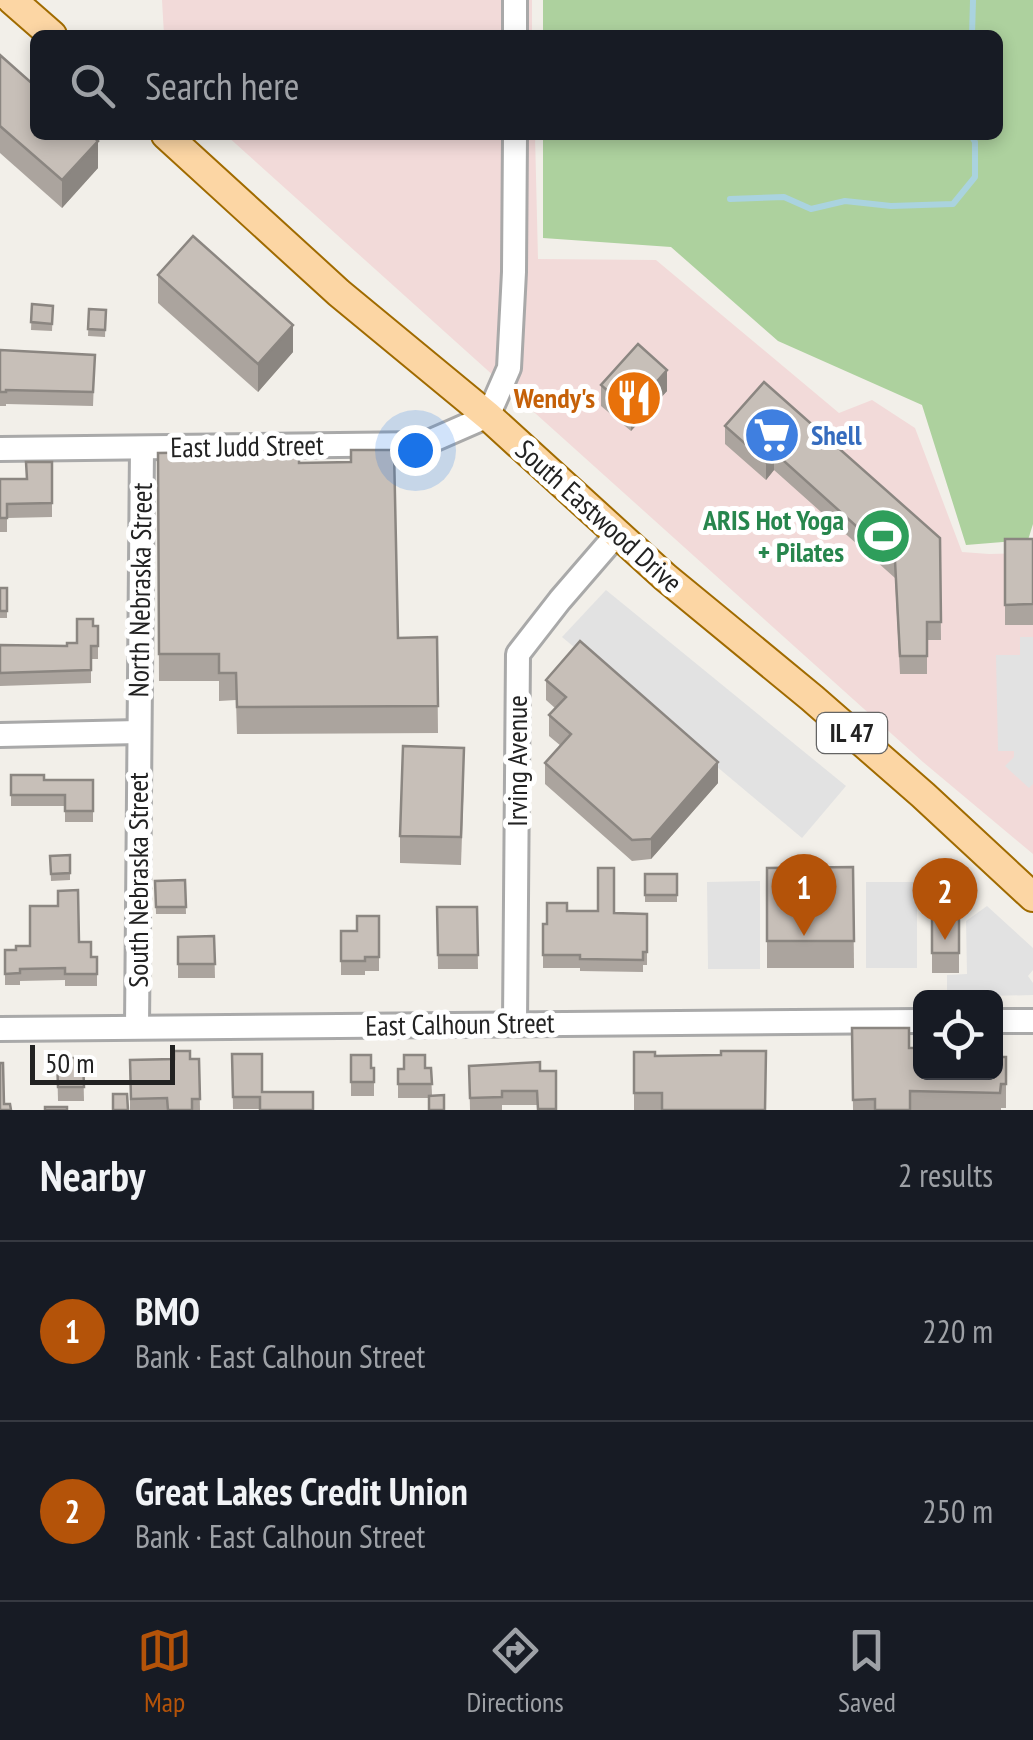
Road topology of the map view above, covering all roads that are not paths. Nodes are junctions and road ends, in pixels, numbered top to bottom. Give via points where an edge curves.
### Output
1 (12, 0) edge
2 (515, 0) edge
3 (46, 30) edge
4 (515, 30) edge
5 (171, 140) edge
6 (515, 140) edge
7 (488, 416) junction
8 (142, 448) junction
9 (0, 449) edge
10 (617, 534) junction
11 (139, 732) junction
12 (0, 735) edge
13 (1033, 897) edge
14 (1033, 1020) edge
15 (913, 1021) edge
16 (1003, 1021) edge
17 (516, 1023) junction
18 (137, 1027) junction
19 (0, 1029) edge

1 - 3 main road
2 - 4 street
5 - 7 main road, South Eastwood Drive / IL 47 via 339,293
6 - 7 street via 509,368
7 - 8 street, East Judd Street via 424,444
7 - 10 main road, South Eastwood Drive / IL 47
8 - 9 street, East Judd Street
8 - 11 street, North Nebraska Street
10 - 13 main road, South Eastwood Drive / IL 47 via 868,746
10 - 17 street, Irving Avenue via 518,654
11 - 12 street
11 - 18 street, South Nebraska Street
14 - 16 street
15 - 17 street, East Calhoun Street
17 - 18 street, East Calhoun Street
18 - 19 street, East Calhoun Street

